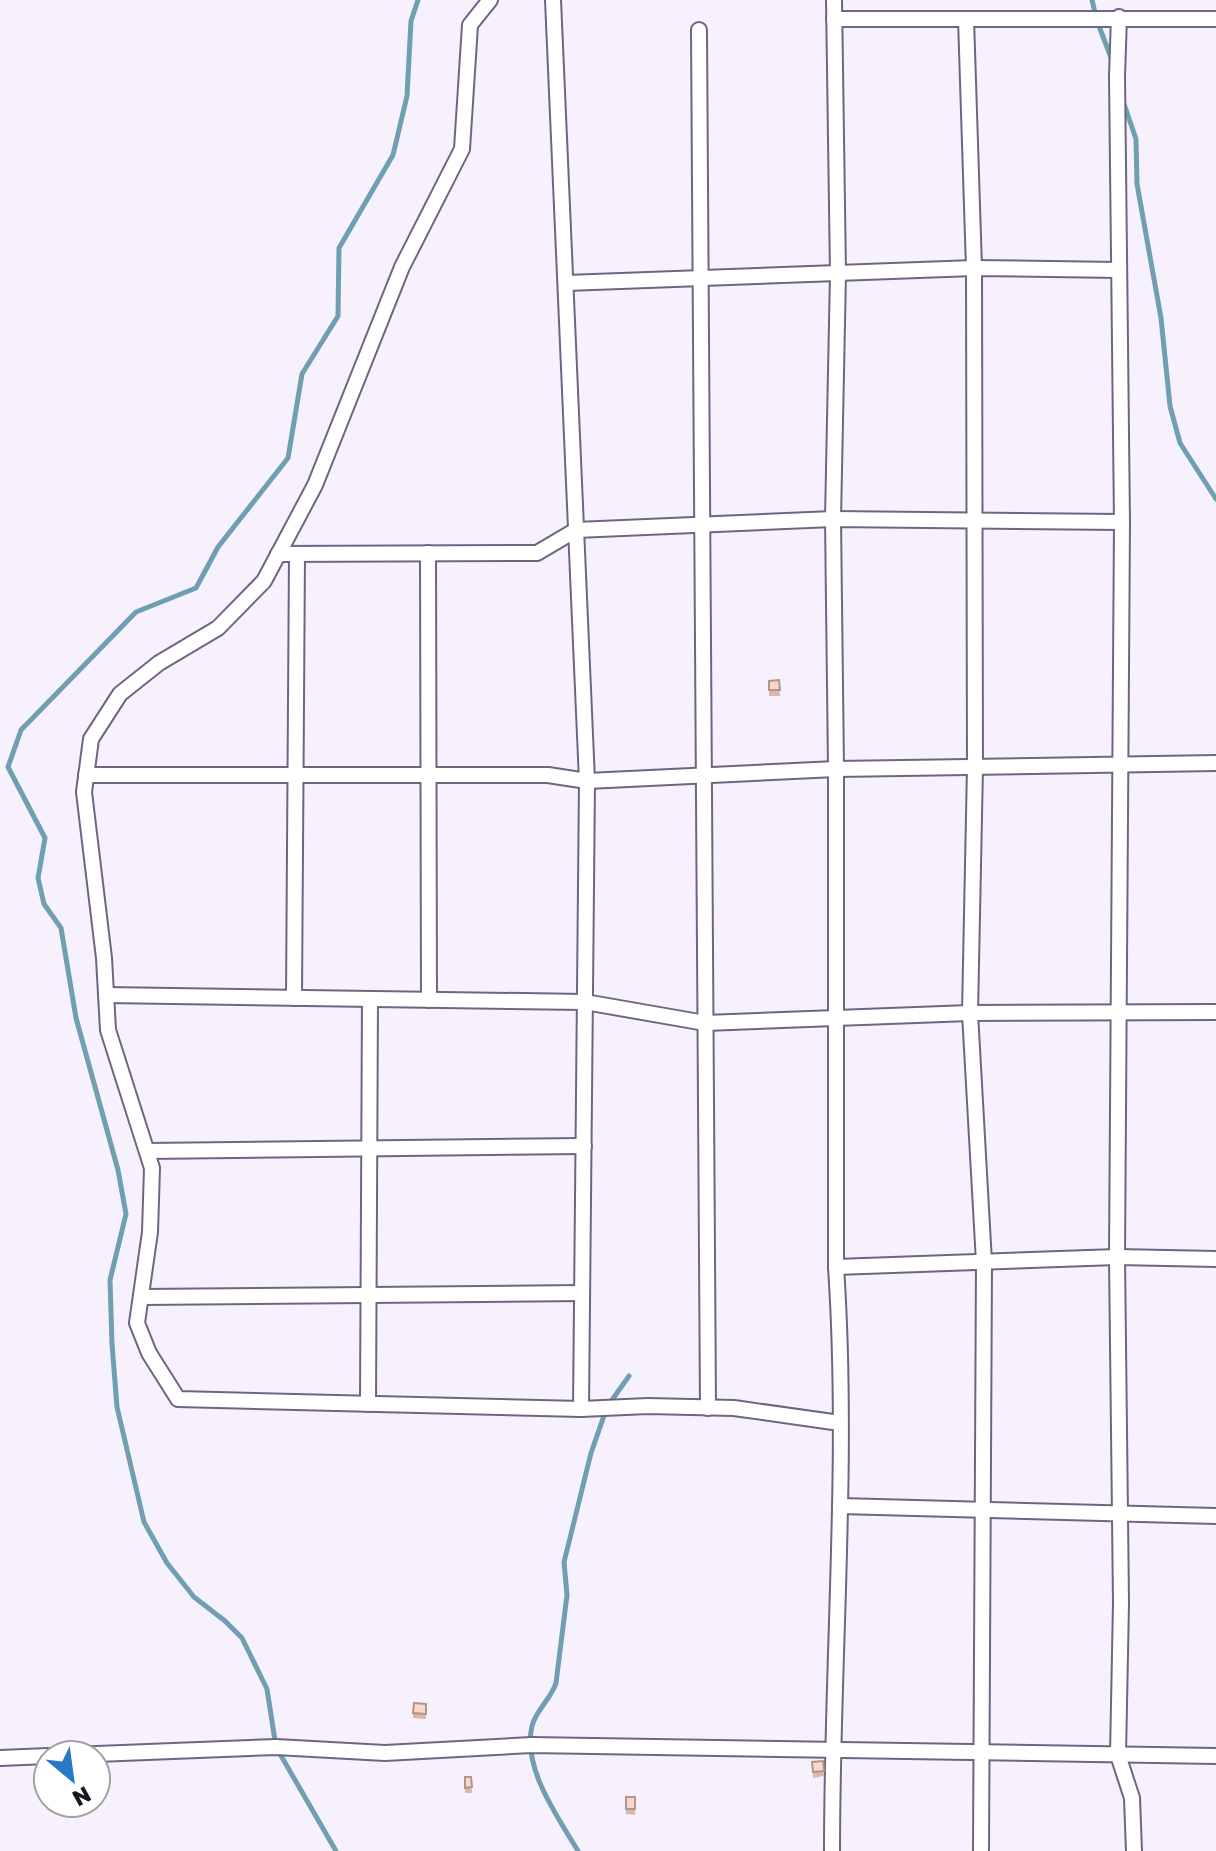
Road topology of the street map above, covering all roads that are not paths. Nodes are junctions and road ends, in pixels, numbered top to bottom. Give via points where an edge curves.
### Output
1 (490, 0) edge
2 (553, 0) edge
3 (834, 0) edge
4 (1119, 17) junction
5 (834, 19) junction
6 (966, 19) junction
7 (1216, 19) edge
8 (699, 30) dead end
9 (974, 268) junction
10 (1119, 270) junction
11 (838, 274) junction
12 (700, 280) junction
13 (566, 283) junction
14 (833, 519) junction
15 (974, 521) junction
16 (1122, 522) junction
17 (702, 524) junction
18 (576, 530) junction
19 (428, 553) junction
20 (278, 554) junction
21 (297, 554) junction
22 (1216, 763) edge
23 (1121, 764) junction
24 (975, 767) junction
25 (836, 769) junction
26 (86, 775) junction
27 (295, 775) junction
28 (428, 775) junction
29 (703, 775) junction
30 (587, 781) junction
31 (106, 995) junction
32 (294, 998) junction
33 (370, 999) junction
34 (429, 1000) junction
35 (585, 1002) junction
36 (1216, 1012) edge
37 (970, 1013) junction
38 (1121, 1014) junction
39 (837, 1018) junction
40 (705, 1023) junction
41 (584, 1146) junction
42 (369, 1148) junction
43 (147, 1151) junction
44 (1117, 1257) junction
45 (1216, 1259) edge
46 (984, 1262) junction
47 (836, 1267) junction
48 (582, 1293) junction
49 (368, 1295) junction
50 (141, 1297) junction
51 (368, 1404) junction
52 (708, 1408) junction
53 (581, 1409) junction
54 (840, 1423) junction
55 (840, 1506) junction
56 (983, 1510) junction
57 (1120, 1514) junction
58 (1216, 1516) edge
59 (832, 1749) junction
60 (980, 1752) junction
61 (112, 1753) edge
62 (1118, 1755) junction
63 (1216, 1756) edge
64 (32, 1757) edge
65 (0, 1758) edge
66 (832, 1851) edge
67 (981, 1851) edge
68 (1134, 1851) edge

1 - 20 street via 470,25 462,149 402,267 315,485
2 - 13 street
3 - 5 street
4 - 6 street
4 - 7 street
4 - 10 street
5 - 6 street
5 - 11 street
6 - 9 street
8 - 12 street
9 - 10 street
9 - 11 street
9 - 15 street
10 - 16 street
11 - 12 street
11 - 14 street
12 - 13 street
12 - 17 street
13 - 18 street
14 - 15 street
14 - 17 street
14 - 25 street
15 - 16 street
15 - 24 street
16 - 23 street
17 - 18 street
17 - 29 street
18 - 19 street via 537,553
18 - 30 street
19 - 21 street
19 - 28 street
20 - 21 street
20 - 26 street via 264,581 218,628 120,694 91,739
21 - 27 street
22 - 23 street
23 - 24 street
23 - 38 street
24 - 25 street
24 - 37 street
25 - 29 street
25 - 39 street
26 - 27 street
26 - 31 street
27 - 28 street
27 - 32 street
28 - 30 street via 548,775
28 - 34 street
29 - 30 street
29 - 40 street
30 - 35 street
31 - 32 street
31 - 43 street via 108,1030
32 - 33 street
33 - 34 street
33 - 42 street
34 - 35 street
35 - 40 street
35 - 41 street
36 - 38 street
37 - 38 street
37 - 39 street
37 - 46 street
38 - 44 street
39 - 40 street
39 - 47 street
40 - 52 street
41 - 42 street
41 - 48 street
42 - 43 street
42 - 49 street
43 - 50 street via 152,1168 150,1219
44 - 45 street
44 - 46 street
44 - 57 street
46 - 47 street
46 - 56 street
47 - 54 street
48 - 49 street
48 - 53 street
49 - 50 street
49 - 51 street
50 - 51 street via 137,1323 178,1399
51 - 53 street
52 - 53 street
52 - 54 street
54 - 55 street
55 - 56 street
55 - 59 street
56 - 57 street
56 - 60 street
57 - 58 street
57 - 62 street
59 - 60 street
59 - 61 street via 531,1745 385,1753 276,1747
59 - 66 street
60 - 62 street
60 - 67 street
62 - 63 street
62 - 68 street via 1132,1798
64 - 65 street

